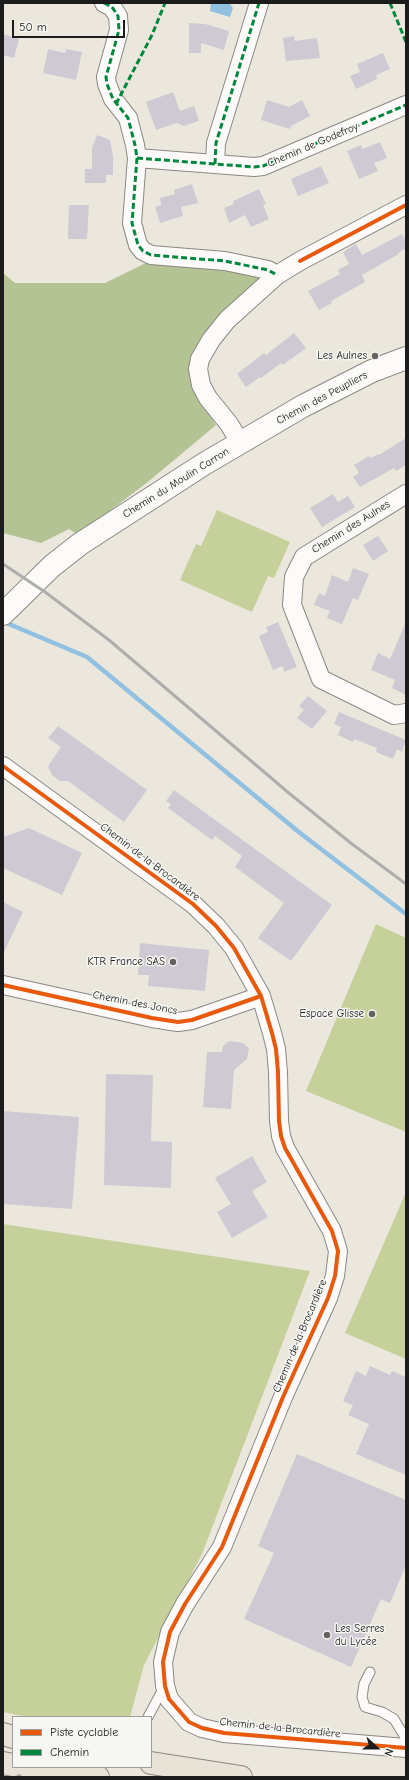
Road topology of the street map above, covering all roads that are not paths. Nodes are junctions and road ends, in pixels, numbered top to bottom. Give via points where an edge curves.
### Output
1 (104, 3) edge
2 (259, 3) edge
3 (406, 105) edge
4 (137, 158) junction
5 (215, 164) junction
6 (406, 205) edge
7 (277, 275) junction
8 (406, 358) edge
9 (240, 442) junction
10 (406, 494) edge
11 (3, 614) edge
12 (406, 712) edge
13 (3, 766) edge
14 (3, 985) edge
15 (261, 996) junction
16 (370, 1672) dead end
17 (165, 1686) junction
18 (149, 1716) edge
19 (406, 1739) edge
20 (406, 1748) edge
21 (152, 1763) edge
22 (35, 1768) edge
23 (98, 1777) edge
24 (241, 1777) edge

1 - 4 street via 112,7 118,16 119,30 106,84 113,99 128,118
2 - 5 street via 216,143
3 - 5 street, Chemin de Godefroy via 264,166
4 - 5 street, Chemin de Godefroy
4 - 7 street via 132,223 136,240 144,251 158,257 232,262 268,270
6 - 7 street, Chemin du Moulin Carron
7 - 9 street, Chemin du Moulin Carron via 227,320 200,359 198,370 201,385
8 - 9 street, Chemin des Peupliers via 345,384
9 - 11 street, Chemin du Moulin Carron via 80,544 52,566
10 - 12 street, Chemin des Aulnes via 304,557 294,577 292,605 321,679 394,715
13 - 15 street, Chemin de la Brocardière via 193,904 234,948
14 - 15 street, Chemin des Joncs via 178,1022 192,1020
15 - 17 street, Chemin de la Brocardière via 276,1049 281,1136 285,1148 332,1231 338,1251 328,1298 222,1548 170,1632 163,1662
16 - 19 lane via 364,1684 362,1697 366,1707 394,1719
17 - 18 lane
17 - 20 street, Chemin de la Brocardière via 169,1699 179,1711 189,1722 202,1728 224,1733
21 - 24 highway
22 - 23 highway

